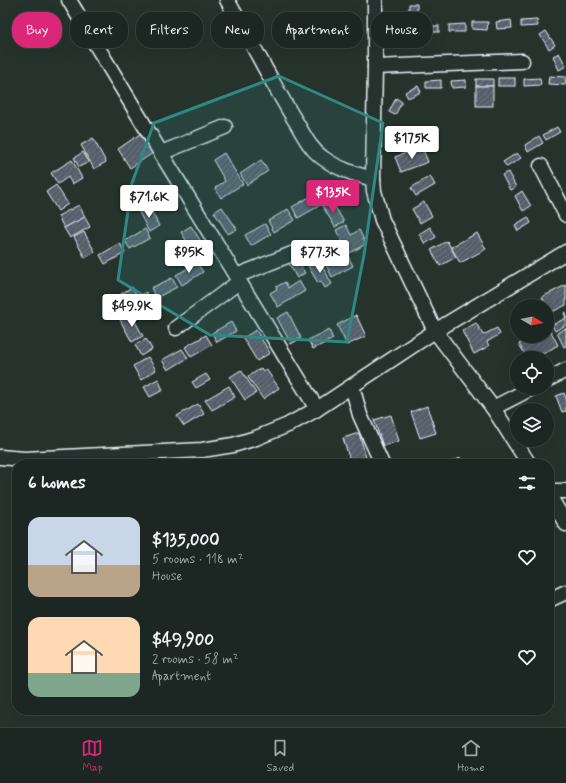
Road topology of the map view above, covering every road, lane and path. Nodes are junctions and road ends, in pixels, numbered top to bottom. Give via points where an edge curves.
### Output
1 (69, 0) edge
2 (227, 0) edge
3 (375, 0) edge
4 (522, 61) dead end
5 (375, 67) junction
6 (225, 127) dead end
7 (160, 153) junction
8 (541, 166) dead end
9 (373, 179) junction
10 (566, 216) edge
11 (302, 250) dead end
12 (566, 252) edge
13 (238, 279) junction
14 (176, 328) dead end
15 (435, 331) junction
16 (566, 370) edge
17 (554, 376) edge
18 (352, 386) junction
19 (518, 395) edge
20 (317, 408) junction
21 (493, 408) junction
22 (0, 457) edge
23 (380, 459) edge
24 (526, 459) edge
25 (554, 491) edge
26 (566, 491) edge
27 (554, 504) edge
28 (566, 524) edge
29 (566, 592) edge
30 (554, 598) edge

1 - 7 street
2 - 9 street via 278,94 310,146 322,158 345,171
3 - 5 street
4 - 5 street
5 - 9 street
6 - 7 street
7 - 13 street
8 - 10 street
9 - 15 street via 382,220
11 - 13 street
12 - 15 street
13 - 14 street
13 - 20 street
15 - 18 street
15 - 21 street
16 - 17 street
18 - 20 street
18 - 23 street via 360,415
19 - 21 street
20 - 22 street via 256,438 210,449 24,459
21 - 24 street
25 - 26 street
27 - 28 street
29 - 30 street

